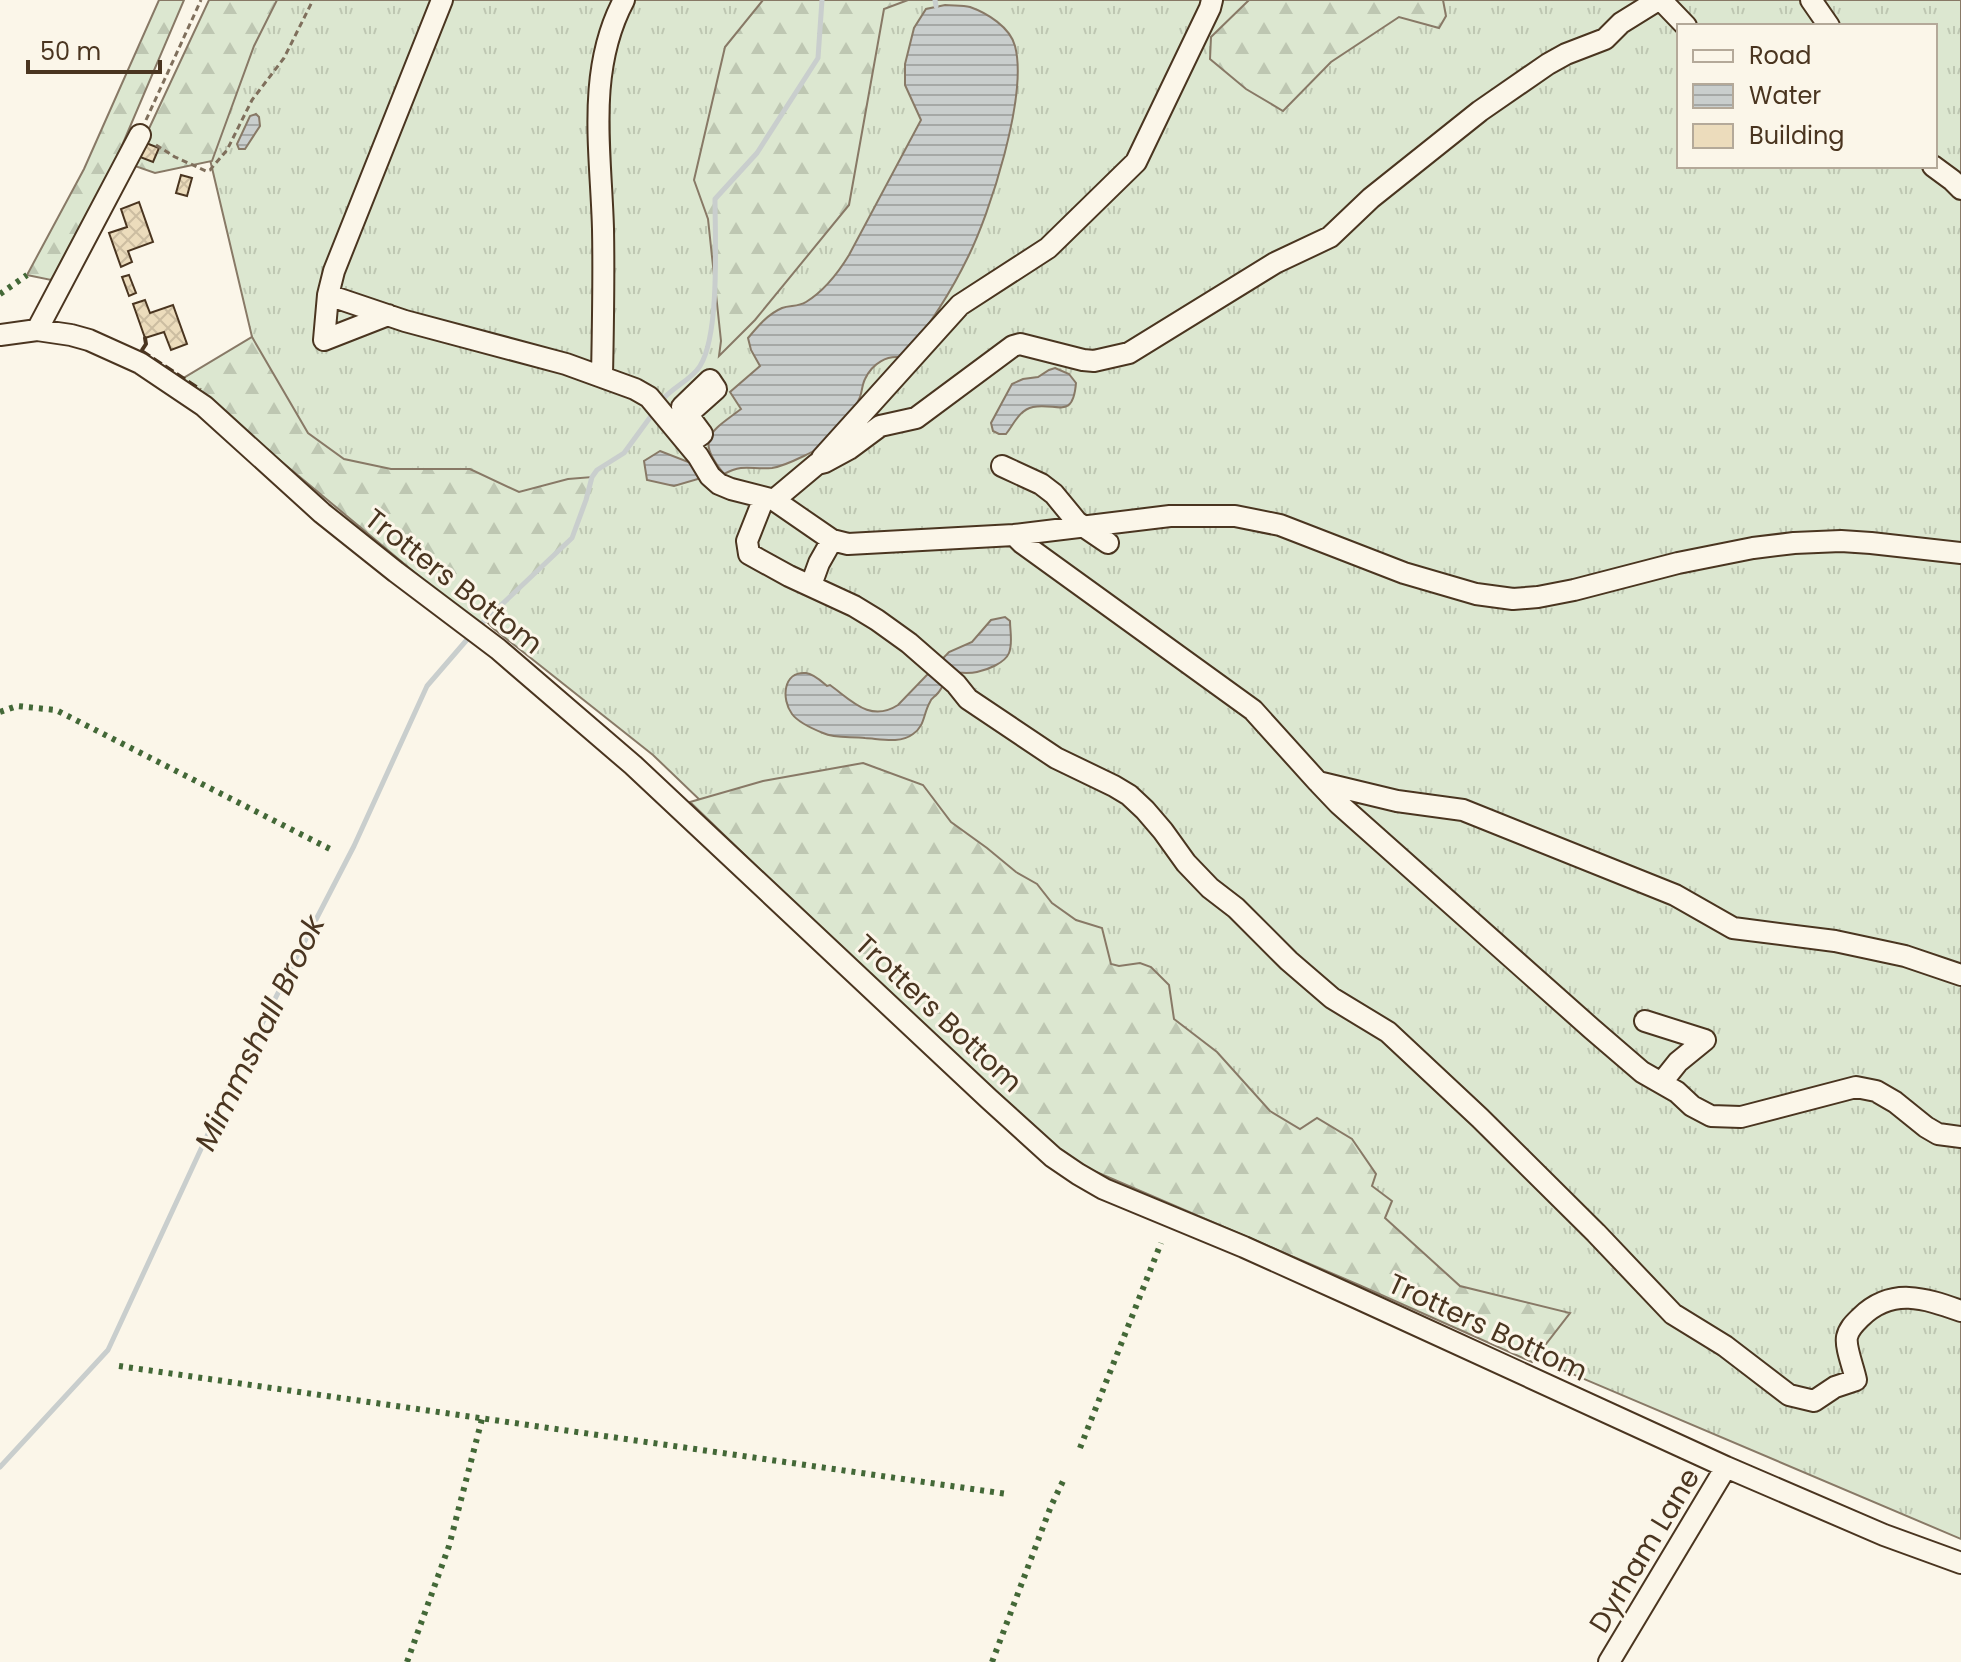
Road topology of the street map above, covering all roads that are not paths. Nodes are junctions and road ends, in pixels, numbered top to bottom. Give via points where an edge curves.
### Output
1 (442, 0) edge
2 (624, 0) edge
3 (1212, 0) edge
4 (1659, 0) edge
5 (1811, 0) edge
6 (1684, 24) edge
7 (1828, 24) edge
8 (140, 135) road end
9 (1936, 168) edge
10 (1961, 189) edge
11 (328, 295) junction
12 (388, 315) junction
13 (37, 330) junction
14 (0, 335) edge
15 (602, 376) junction
16 (688, 414) dead end
17 (688, 444) junction
18 (817, 464) junction
19 (1002, 466) dead end
20 (769, 499) junction
21 (1082, 526) junction
22 (1014, 535) junction
23 (832, 540) junction
24 (1108, 543) dead end
25 (1961, 553) edge
26 (811, 585) junction
27 (1318, 782) junction
28 (1961, 975) edge
29 (1645, 1021) dead end
30 (1662, 1082) junction
31 (1961, 1137) edge
32 (1961, 1311) edge
33 (1726, 1467) junction
34 (1961, 1563) edge
35 (1609, 1662) edge

1 - 11 street
2 - 15 street via 611,32 598,95
3 - 18 street via 1136,162 1048,248 960,305
4 - 6 street
4 - 18 street via 1605,39 1548,64 1480,111 1330,237 1275,263 1129,353 1094,361 1013,346 916,418 880,426
5 - 7 street
8 - 13 street
9 - 10 street
11 - 12 street
11 - 12 street via 324,340
12 - 15 street
13 - 14 street, Trotters Bottom
13 - 33 street, Trotters Bottom via 106,346 172,383 216,416 322,513 484,638 633,765 989,1099 1078,1174
15 - 17 street via 649,397
16 - 17 street via 702,434
17 - 20 street via 719,484
18 - 20 street
19 - 21 street via 1041,484
20 - 23 street
20 - 26 street via 747,541 749,554
21 - 22 street
21 - 24 street
21 - 25 street via 1170,516 1235,516 1280,525 1404,573 1513,599 1794,543 1841,541
22 - 23 street via 848,544
22 - 27 street via 1253,710
23 - 26 street
26 - 32 street via 903,638 968,699 1056,758 1129,795 1210,888 1332,998 1388,1032 1673,1314 1789,1395 1814,1401 1856,1380 1846,1339 1851,1326 1876,1304 1914,1298
27 - 28 street via 1463,810 1675,895 1733,928 1835,941
27 - 30 street via 1592,1029 1642,1072
29 - 30 street via 1705,1040
30 - 31 street via 1692,1106 1729,1118 1856,1087 1876,1091 1938,1134
33 - 34 street, Trotters Bottom
33 - 35 street, Dyrham Lane

